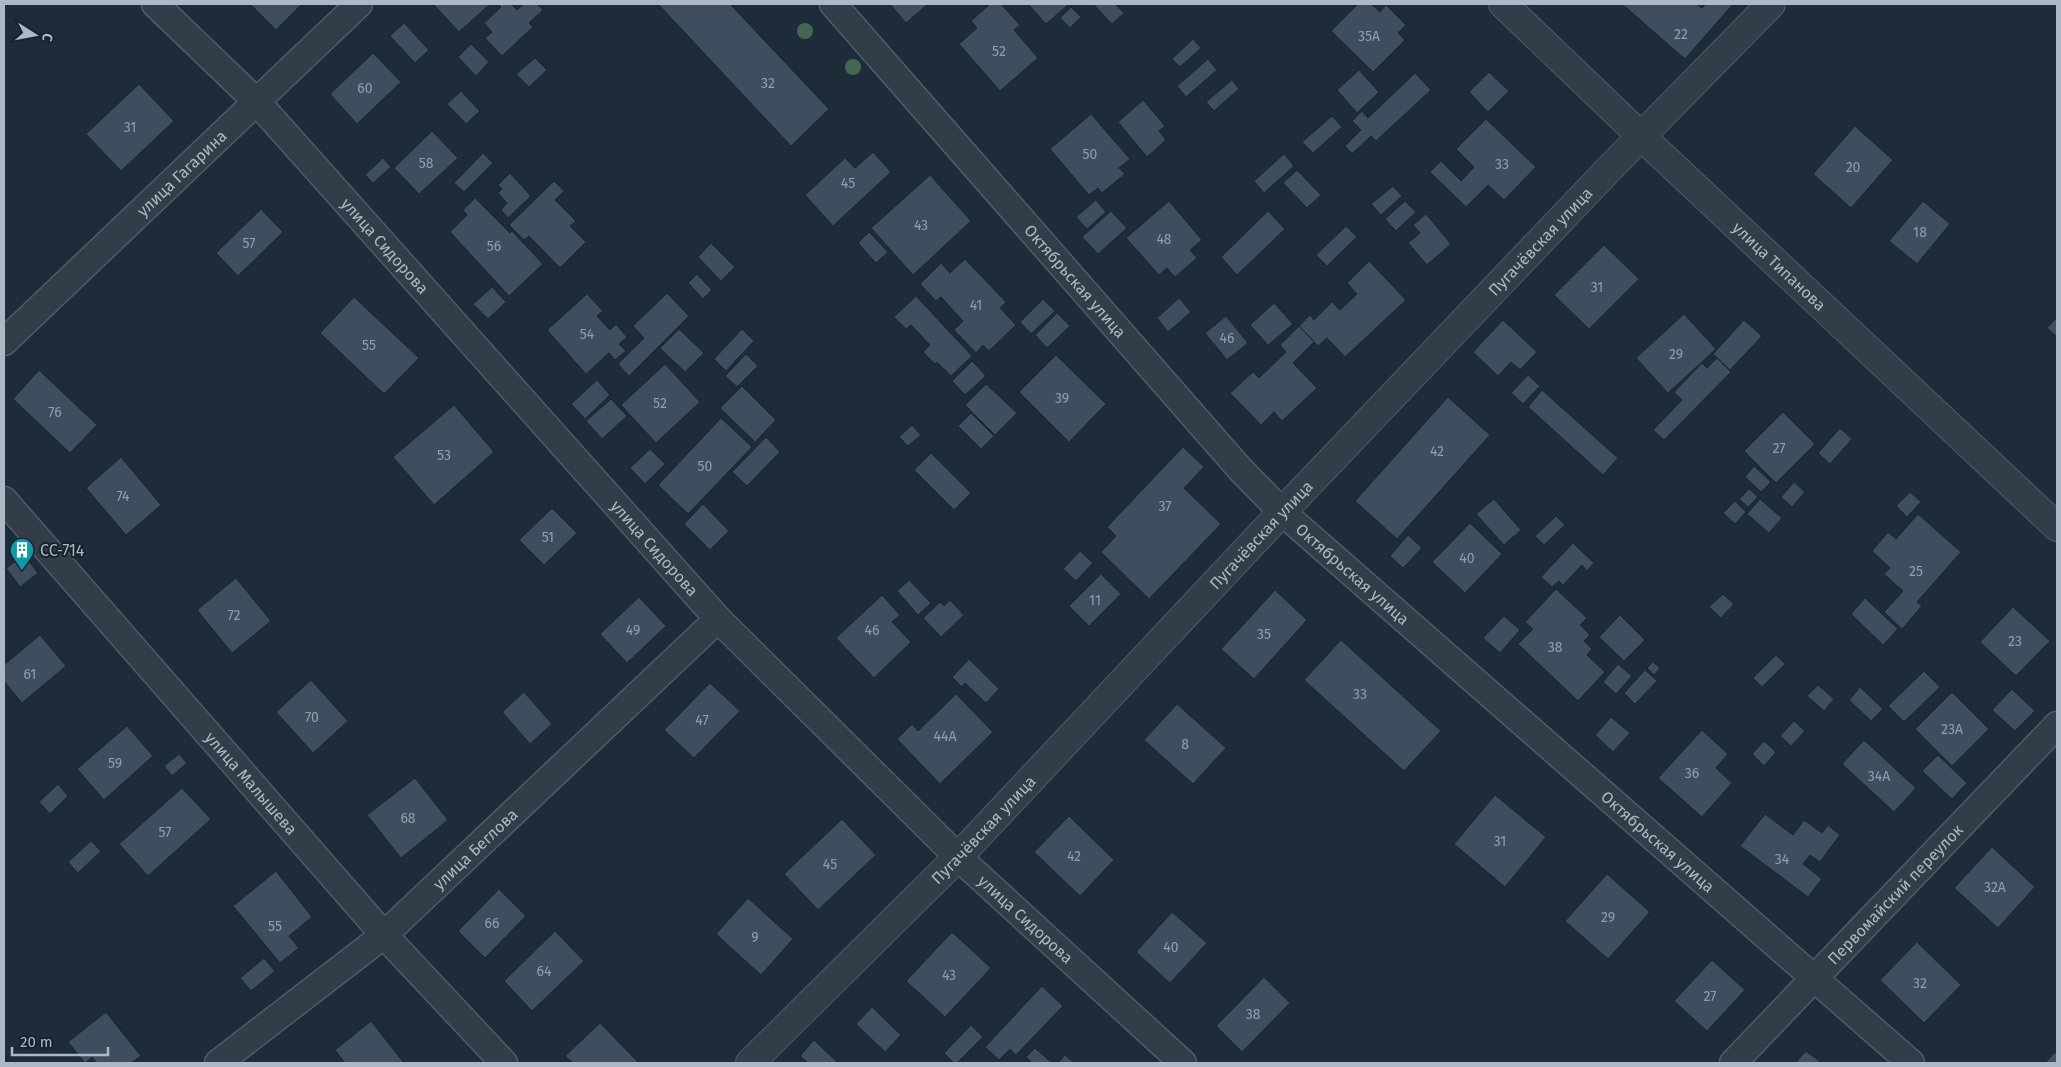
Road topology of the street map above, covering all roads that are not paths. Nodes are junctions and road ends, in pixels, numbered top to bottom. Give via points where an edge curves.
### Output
1 (155, 4) edge
2 (358, 4) edge
3 (833, 4) edge
4 (1503, 4) edge
5 (1771, 4) edge
6 (257, 102) junction
7 (1641, 136) junction
8 (4, 342) edge
9 (4, 500) edge
10 (1282, 512) junction
11 (2057, 527) edge
12 (718, 619) junction
13 (2057, 725) edge
14 (958, 858) junction
15 (384, 934) junction
16 (1814, 978) junction
17 (218, 1063) edge
18 (504, 1063) edge
19 (750, 1063) edge
20 (1183, 1063) edge
21 (1732, 1063) edge
22 (1911, 1063) edge

1 - 6 street, улица Сидорова
2 - 6 street, улица Гагарина
3 - 10 street, Октябрьская улица via 1240,469
4 - 7 street, улица Типанова
5 - 7 street, Пугачёвская улица
6 - 8 street, улица Гагарина
6 - 12 street, улица Сидорова
7 - 10 street, Пугачёвская улица
7 - 11 street, улица Типанова
9 - 15 street, улица Малышева
10 - 14 street, Пугачёвская улица
10 - 16 street, Октябрьская улица
12 - 14 street, улица Сидорова
12 - 15 street, улица Беглова
13 - 16 street, Первомайский переулок
14 - 19 street, Пугачёвская улица
14 - 20 street, улица Сидорова
15 - 17 street, улица Беглова
15 - 18 street, улица Малышева
16 - 21 street, Первомайский переулок
16 - 22 street, Октябрьская улица

